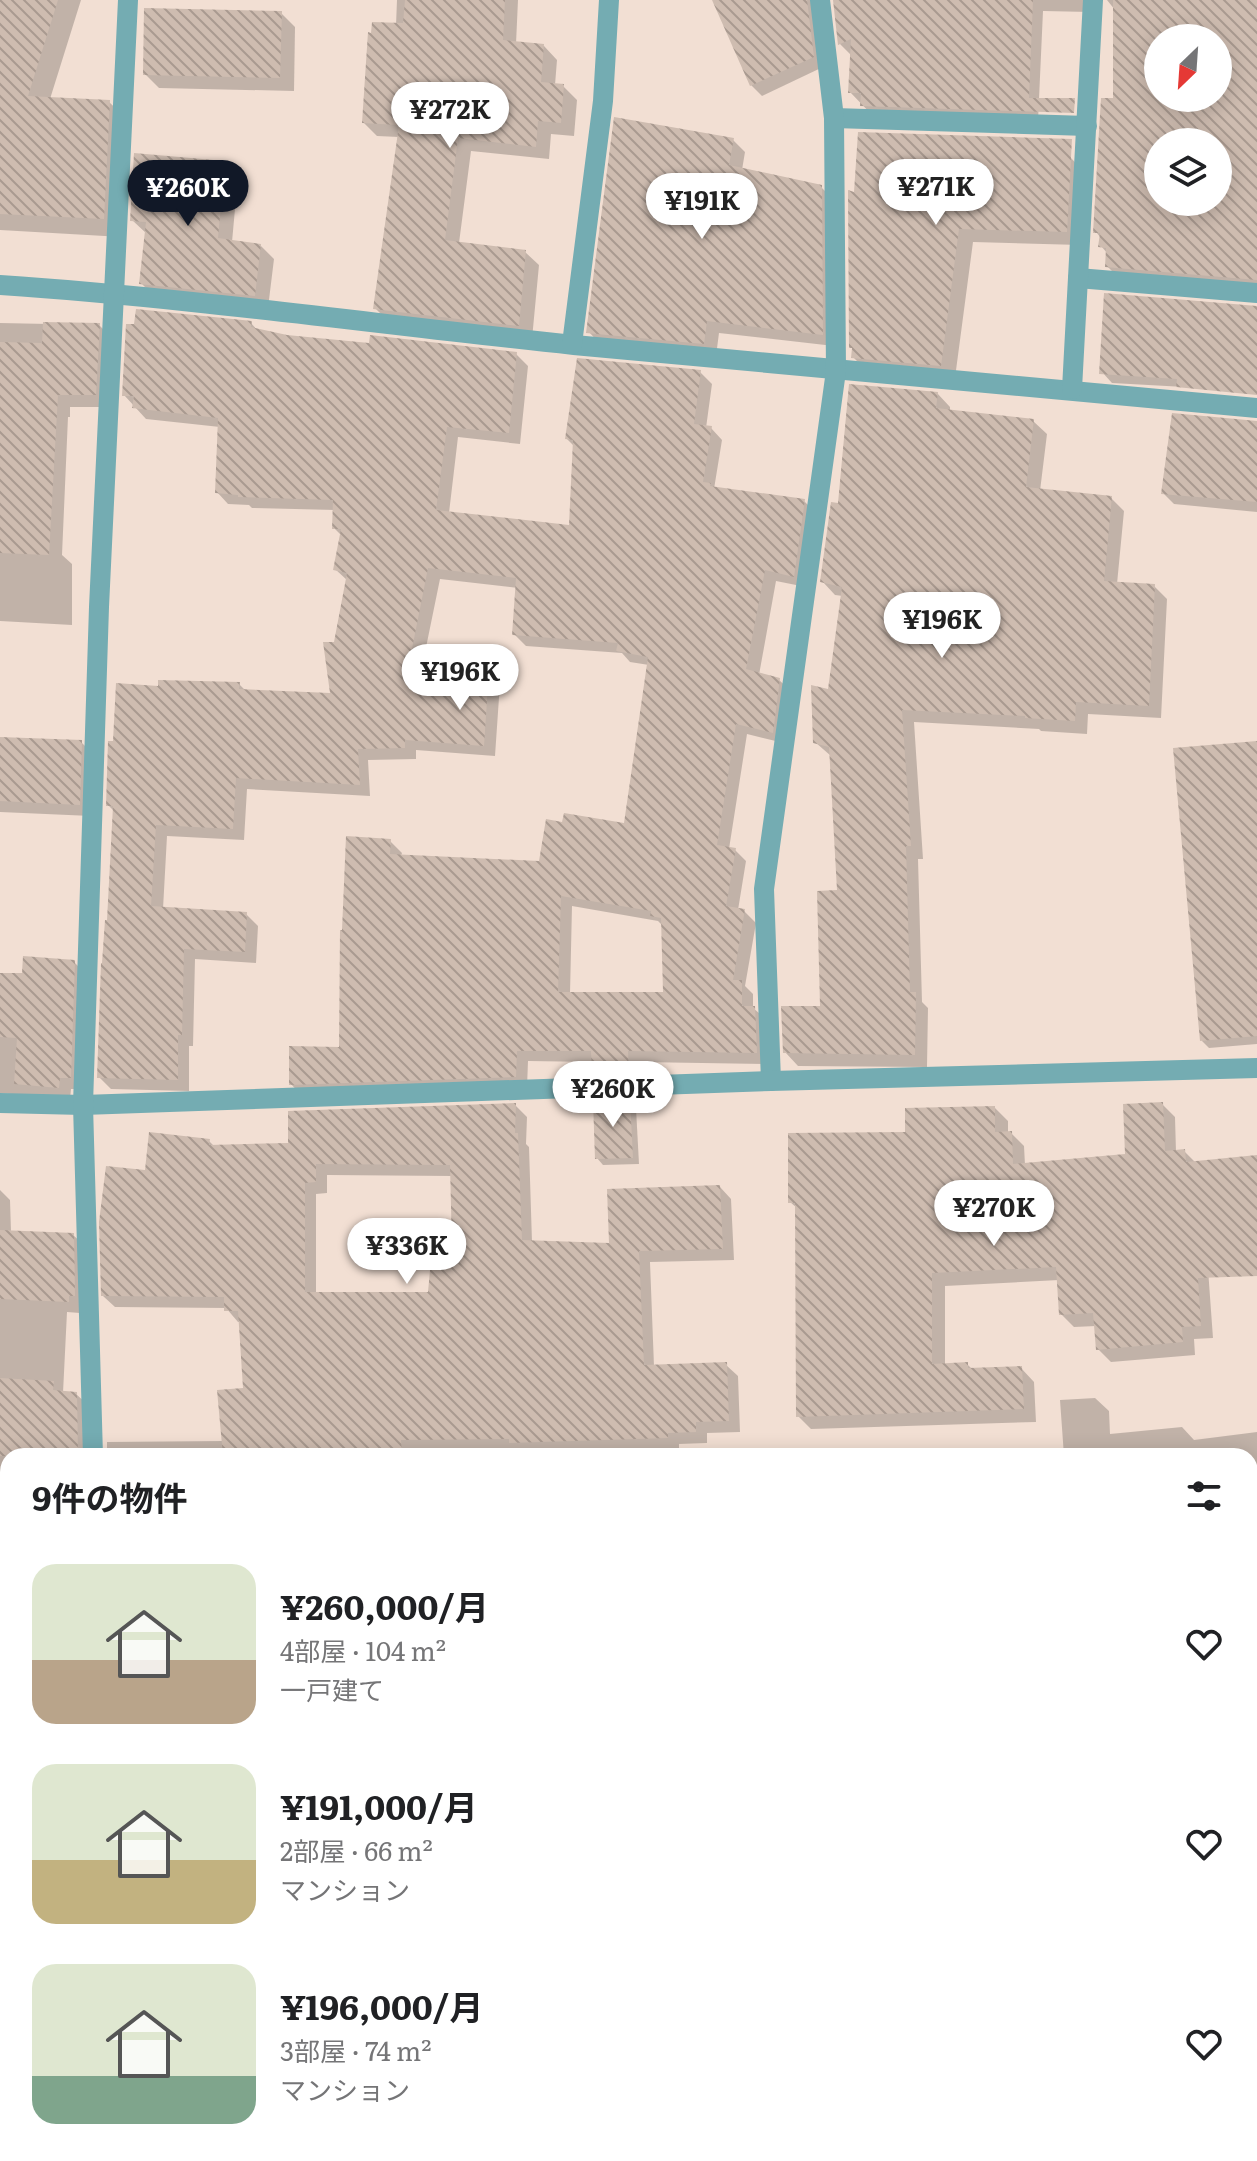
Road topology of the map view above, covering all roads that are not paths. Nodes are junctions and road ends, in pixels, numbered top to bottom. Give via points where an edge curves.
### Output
1 (128, 0) edge
2 (609, 0) edge
3 (820, 0) edge
4 (1093, 0) edge
5 (834, 118) junction
6 (1087, 126) junction
7 (1078, 278) junction
8 (0, 285) edge
9 (114, 293) junction
10 (1257, 293) edge
11 (572, 344) junction
12 (836, 371) junction
13 (1072, 389) junction
14 (1257, 408) edge
15 (1257, 1068) edge
16 (771, 1081) junction
17 (0, 1103) edge
18 (83, 1105) junction
19 (93, 1448) edge

1 - 9 street
2 - 11 street via 603,101
3 - 5 street
4 - 6 street
5 - 6 street
5 - 12 street
6 - 7 street
7 - 10 street
7 - 13 street
8 - 9 street
9 - 11 street
9 - 18 street
11 - 12 street
12 - 13 street
12 - 16 street via 764,889
13 - 14 street
15 - 16 street
16 - 18 street
17 - 18 street
18 - 19 street

